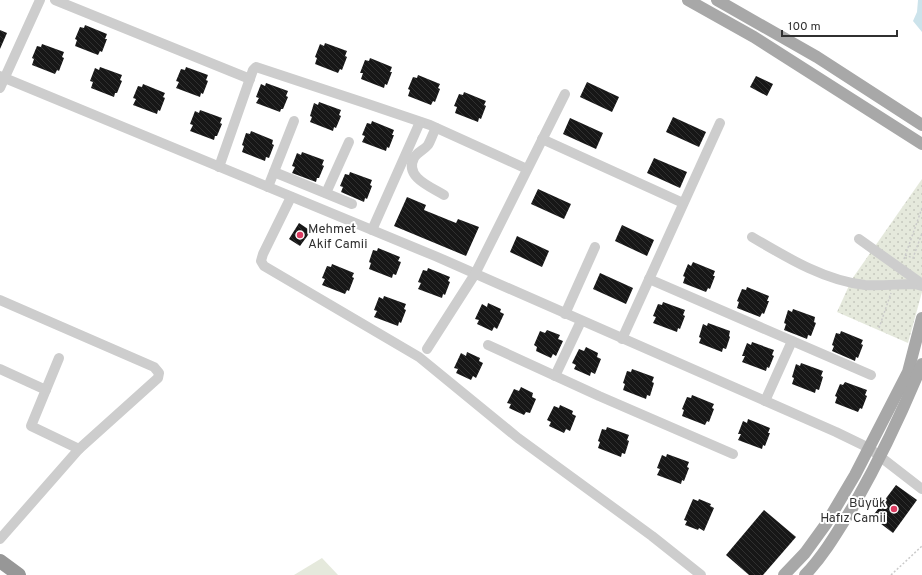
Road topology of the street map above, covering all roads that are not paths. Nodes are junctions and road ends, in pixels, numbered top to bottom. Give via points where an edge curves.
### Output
1 (40, 0) edge
2 (55, 0) edge
3 (688, 0) edge
4 (717, 0) edge
5 (2, 77) edge
6 (250, 79) junction
7 (0, 88) edge
8 (565, 94) dead end
9 (294, 121) dead end
10 (420, 122) junction
11 (720, 123) dead end
12 (922, 125) edge
13 (436, 128) junction
14 (542, 139) junction
15 (349, 142) dead end
16 (922, 144) edge
17 (219, 167) junction
18 (527, 169) junction
19 (274, 172) junction
20 (268, 187) junction
21 (326, 193) junction
22 (444, 195) dead end
23 (291, 197) junction
24 (683, 203) junction
25 (352, 204) dead end
26 (372, 230) junction
27 (752, 237) dead end
28 (859, 239) dead end
29 (595, 247) dead end
30 (475, 274) junction
31 (649, 279) junction
32 (922, 285) edge
33 (0, 300) edge
34 (565, 314) junction
35 (922, 318) edge
36 (580, 320) junction
37 (622, 339) junction
38 (792, 341) junction
39 (488, 345) dead end
40 (427, 349) dead end
41 (59, 358) dead end
42 (922, 364) edge
43 (0, 369) edge
44 (871, 375) dead end
45 (555, 376) junction
46 (46, 390) junction
47 (765, 401) junction
48 (869, 448) junction
49 (79, 449) junction
50 (733, 454) dead end
51 (880, 457) junction
52 (922, 489) edge
53 (0, 539) edge
54 (0, 561) edge
55 (0, 565) edge
56 (10, 575) edge
57 (19, 575) edge
58 (701, 575) edge
59 (784, 575) edge
60 (805, 575) edge

1 - 5 street
2 - 6 street
3 - 16 main road via 754,36 788,63
4 - 12 main road via 817,57
5 - 7 street
5 - 17 street
6 - 10 street via 256,67
6 - 17 street
8 - 14 street
9 - 19 street
10 - 13 street
10 - 26 street
11 - 24 street
13 - 18 street
13 - 22 street via 427,146 414,156 411,165 418,180
14 - 18 street
14 - 24 street
15 - 21 street
17 - 20 street
18 - 30 street
19 - 20 street
19 - 21 street
20 - 23 street
21 - 25 street
23 - 26 street
23 - 58 street via 263,254 261,261 264,266 419,357 518,438
24 - 31 street
26 - 30 street
27 - 32 street via 788,258 833,278 865,285
28 - 32 street
29 - 34 street
30 - 34 street
30 - 40 street
31 - 37 street
31 - 38 street
33 - 49 street via 154,367 159,373 158,378
34 - 36 street
35 - 48 main road via 908,372
36 - 37 street
36 - 45 street
37 - 47 street
38 - 44 street
38 - 47 street
39 - 45 street
41 - 46 street
42 - 51 main road
43 - 46 street
45 - 50 street
46 - 49 street via 31,426
47 - 48 street
48 - 51 street
48 - 59 main road via 826,524 805,553
49 - 53 street
51 - 52 street
51 - 60 main road via 838,532 818,562
54 - 57 highway
55 - 56 highway

